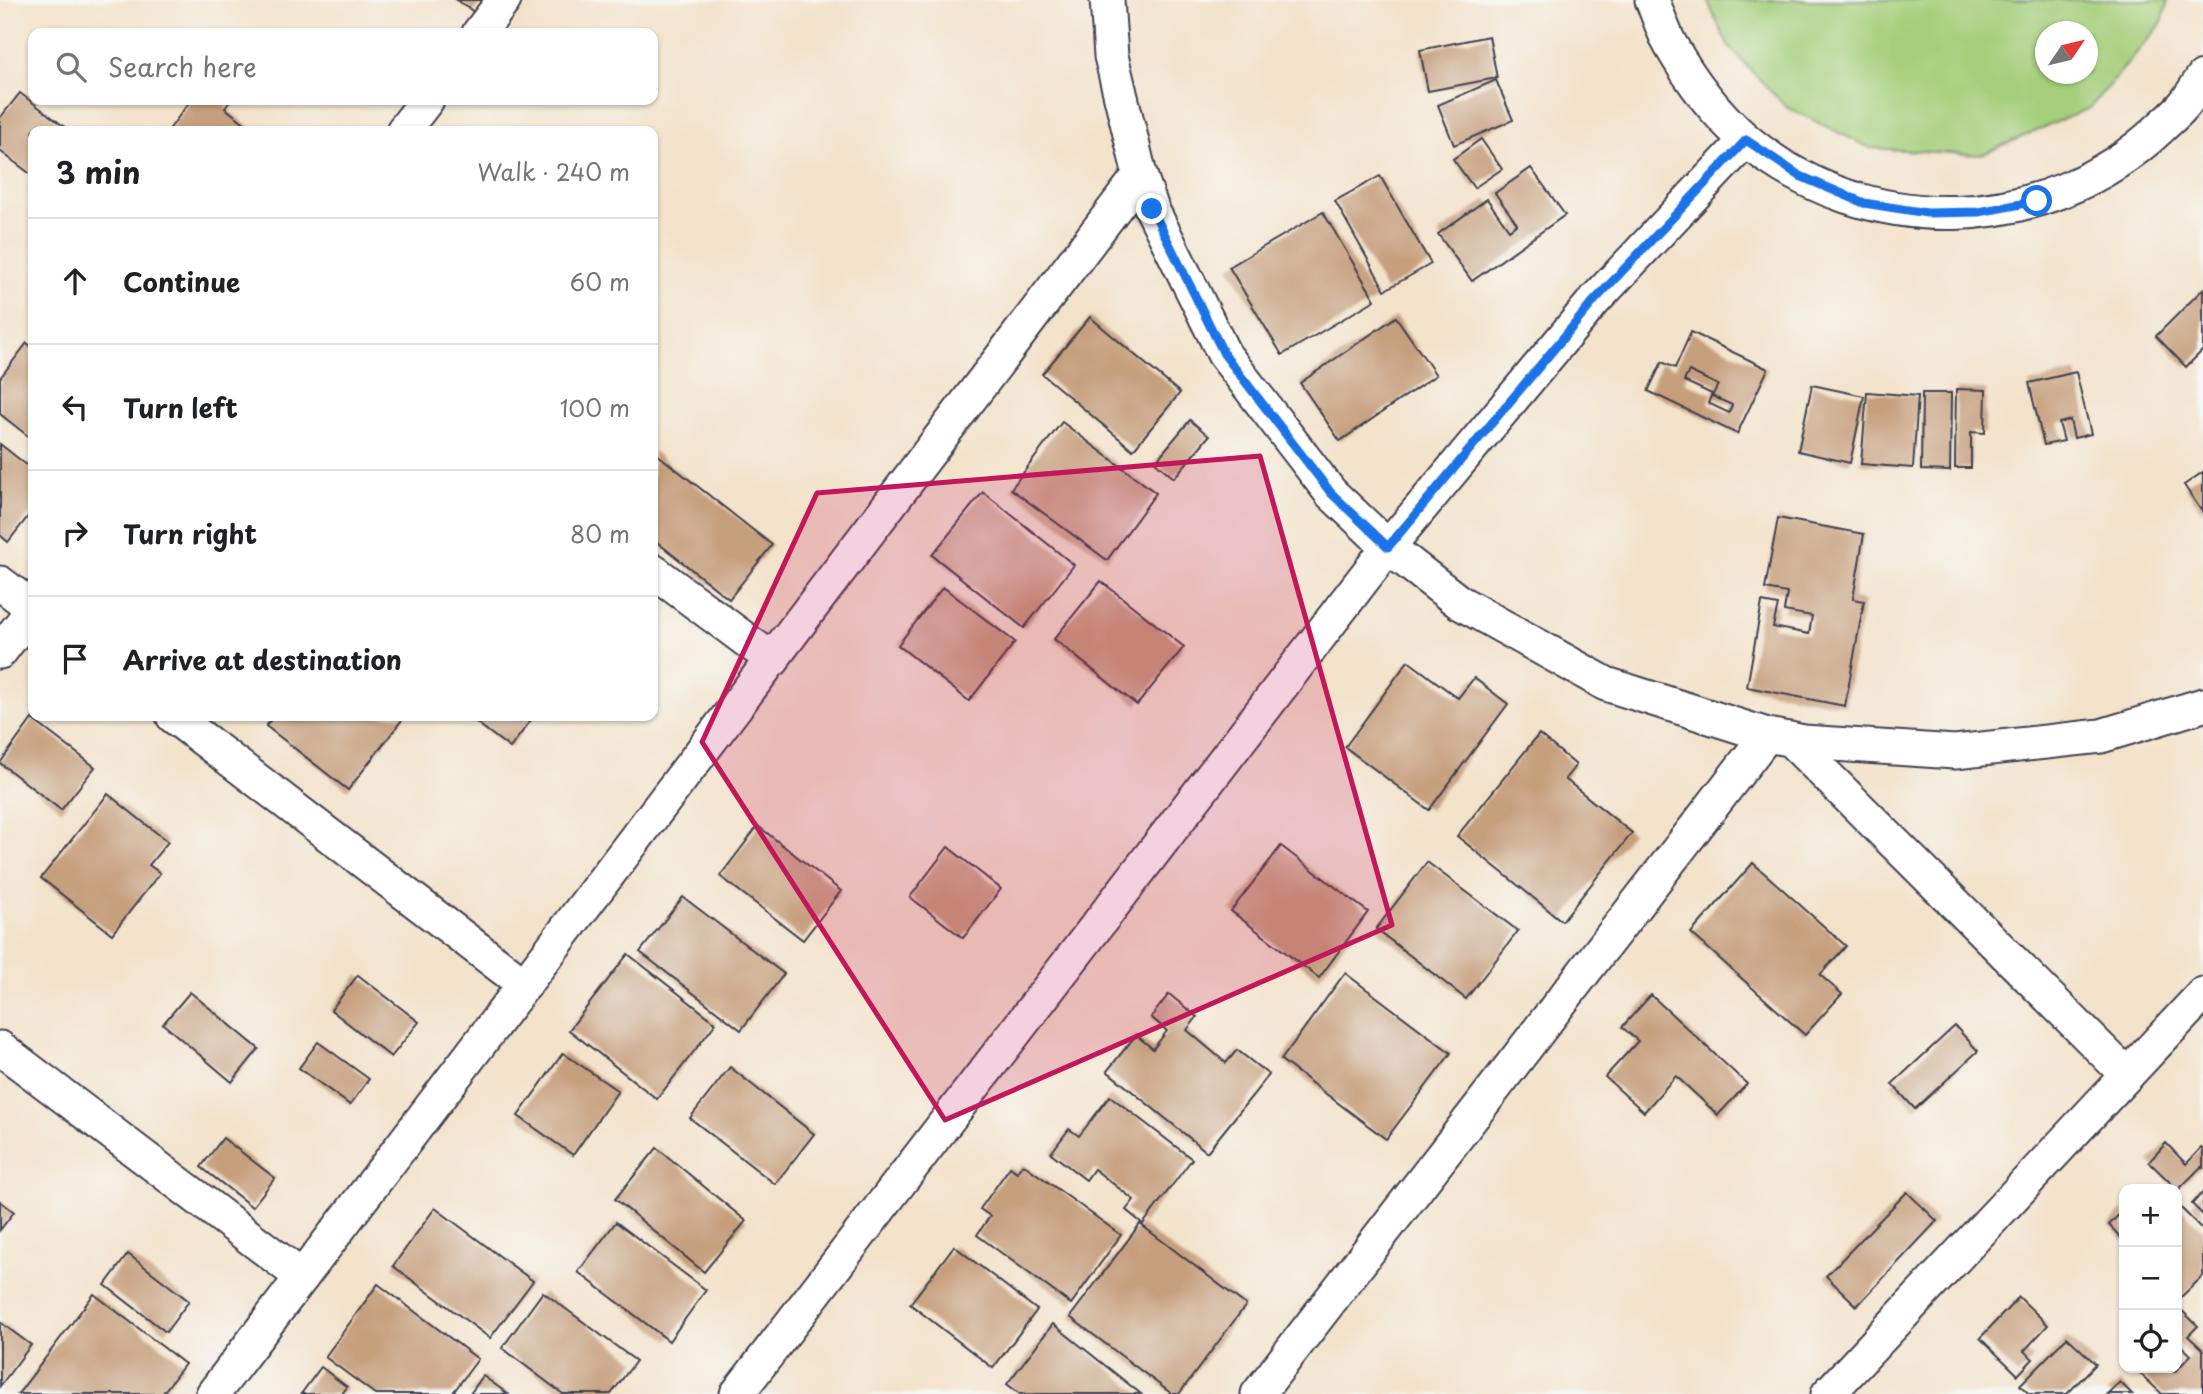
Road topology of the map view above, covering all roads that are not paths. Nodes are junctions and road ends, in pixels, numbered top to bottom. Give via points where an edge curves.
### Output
1 (505, 0) edge
2 (1107, 0) edge
3 (1653, 0) edge
4 (483, 28) edge
5 (2203, 76) edge
6 (423, 105) edge
7 (407, 126) edge
8 (1746, 140) junction
9 (1140, 175) junction
10 (1388, 547) junction
11 (658, 575) edge
12 (0, 583) edge
13 (28, 605) edge
14 (28, 616) edge
15 (0, 652) edge
16 (773, 660) junction
17 (2203, 705) edge
18 (180, 721) edge
19 (1778, 737) junction
20 (525, 985) junction
21 (2203, 994) edge
22 (0, 1048) edge
23 (2127, 1075) junction
24 (302, 1277) junction
25 (213, 1394) edge
26 (737, 1394) edge
27 (1258, 1394) edge
28 (1828, 1394) edge

1 - 4 street
2 - 9 street via 1111,56
3 - 8 street via 1670,43 1708,101
5 - 8 street via 2182,108 2136,151 2092,178 2037,201 1979,212 1927,213 1864,203 1800,176
6 - 7 street
8 - 10 street via 1594,301
9 - 10 street via 1152,209 1224,354 1331,493
9 - 16 street
10 - 19 street via 1459,602 1606,684
10 - 26 street
11 - 16 street
12 - 13 street
14 - 15 street
16 - 20 street
17 - 19 street via 2101,736 1955,752
18 - 20 street
19 - 23 street
19 - 27 street
20 - 24 street
21 - 23 street
22 - 24 street
23 - 28 street
24 - 25 street

